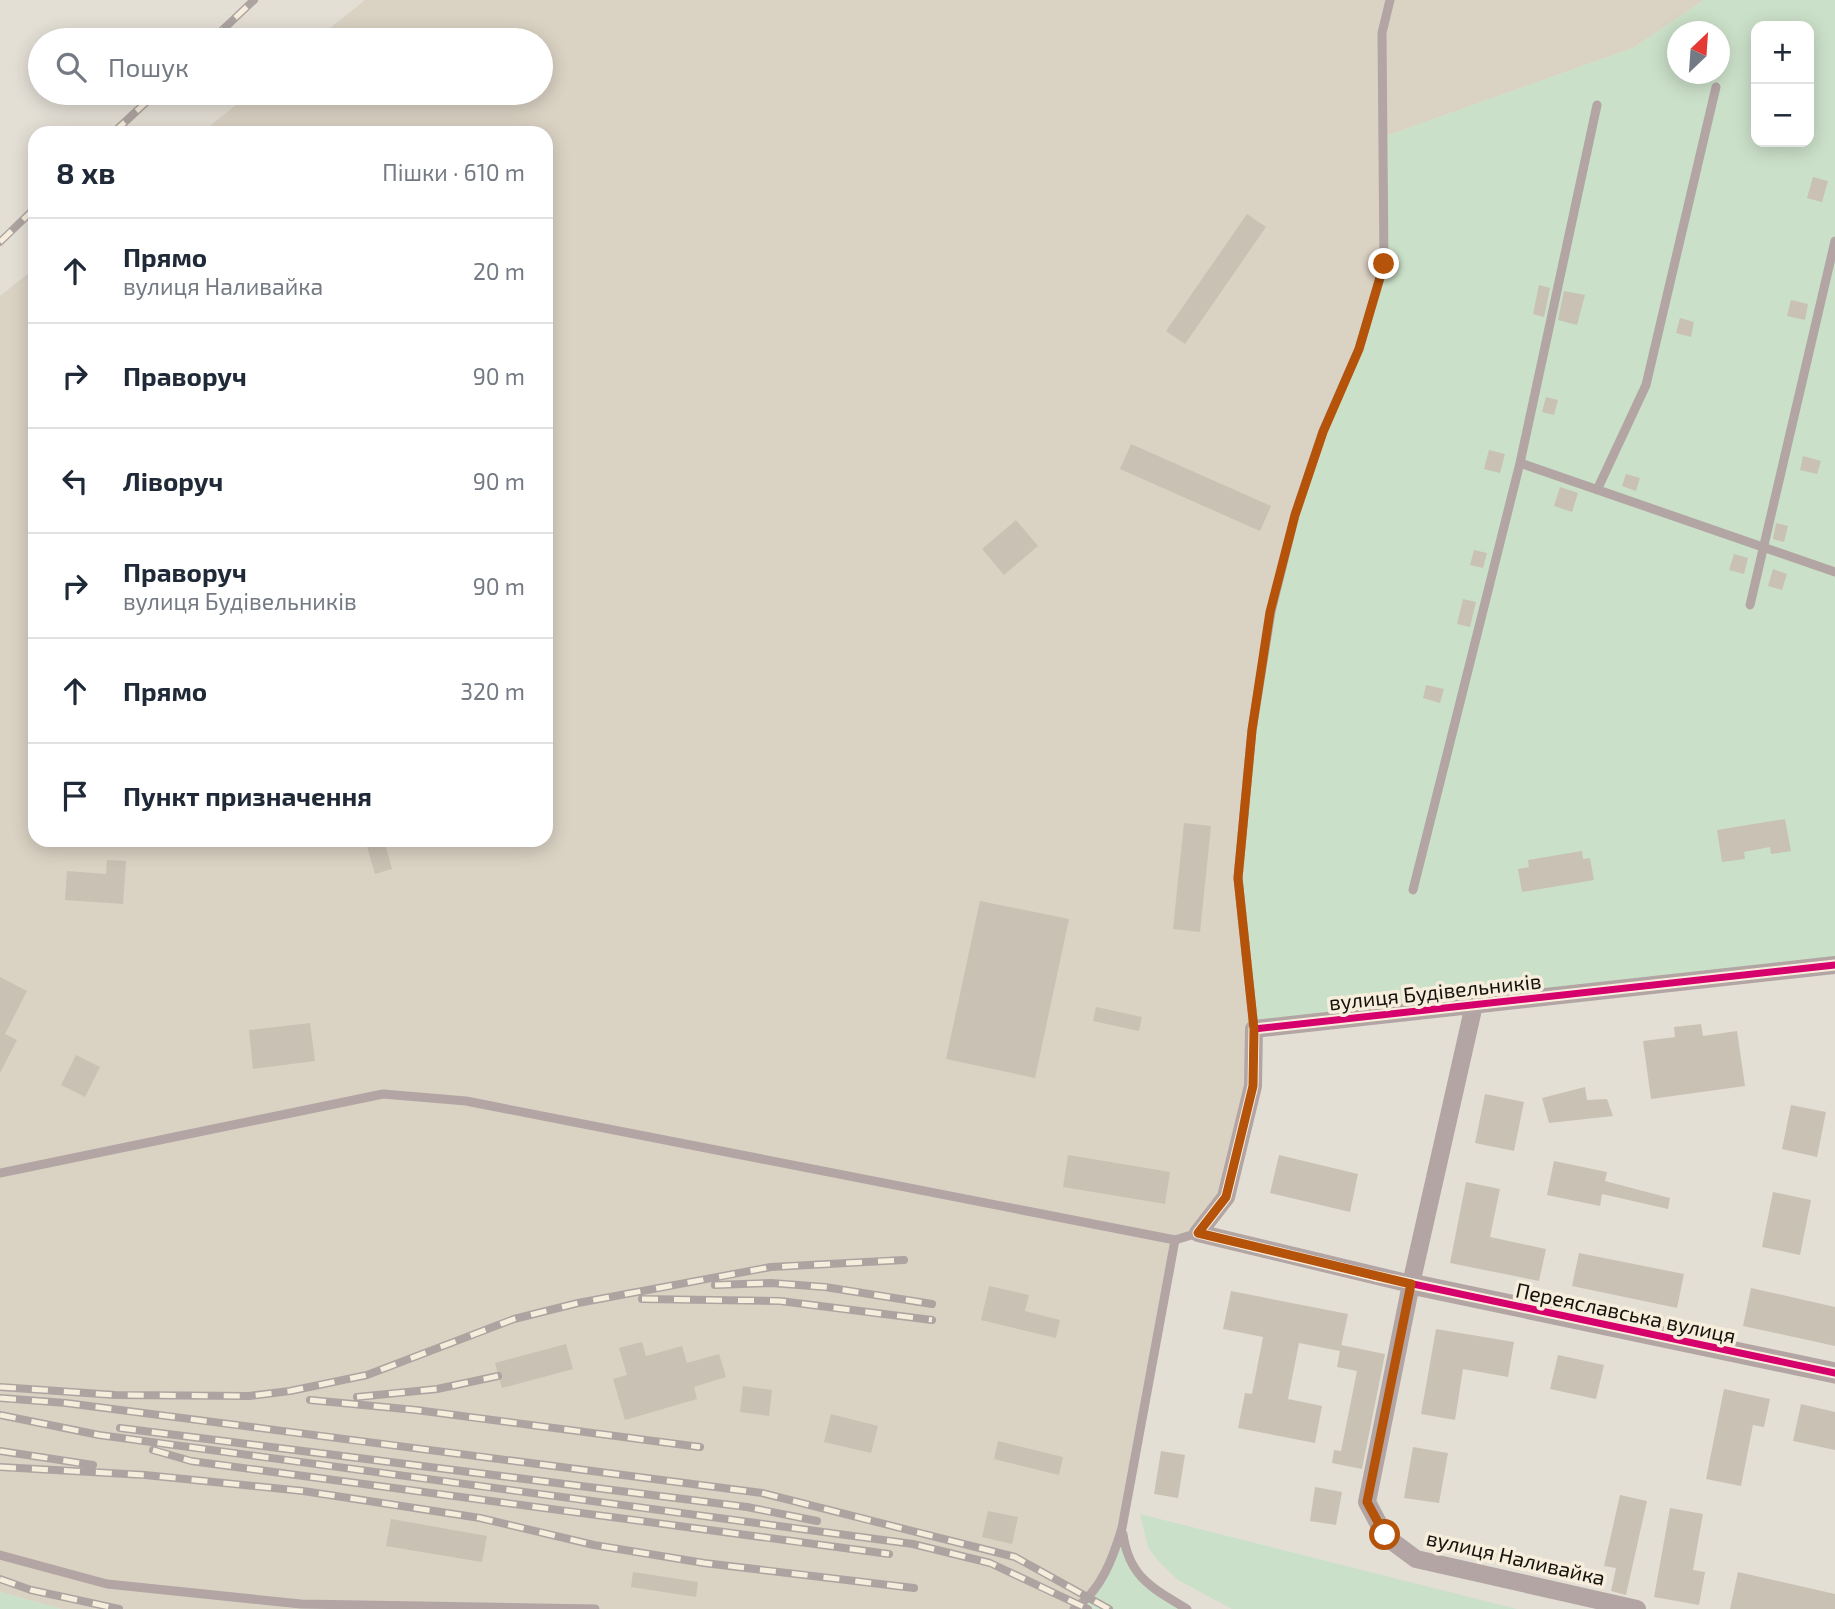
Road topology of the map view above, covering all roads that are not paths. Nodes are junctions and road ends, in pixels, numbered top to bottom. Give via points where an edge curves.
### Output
1 (1390, 0) edge
2 (1716, 87) dead end
3 (1597, 106) dead end
4 (1835, 240) edge
5 (1520, 463) junction
6 (1597, 490) junction
7 (1762, 548) junction
8 (1835, 572) edge
9 (1750, 606) dead end
10 (1413, 890) dead end
11 (1835, 965) edge
12 (1474, 1005) junction
13 (1254, 1029) junction
14 (0, 1173) edge
15 (1198, 1233) junction
16 (1175, 1240) junction
17 (1411, 1284) junction
18 (1835, 1373) edge
19 (1122, 1528) junction
20 (0, 1555) edge
21 (1591, 1604) edge
22 (595, 1609) edge
23 (1074, 1609) edge
24 (1187, 1609) edge
25 (1637, 1609) edge

1 - 13 lane via 1382,33 1384,264 1359,349 1323,432 1295,515 1270,612 1252,730 1238,878
2 - 6 lane via 1646,385
3 - 5 lane
4 - 7 lane
5 - 6 lane
5 - 10 lane
6 - 7 lane
7 - 8 lane
7 - 9 lane
11 - 12 street, вулиця Будівельників
12 - 13 street, вулиця Будівельників
12 - 17 street
13 - 15 street via 1253,1086 1226,1197
14 - 16 lane via 383,1094 466,1101
15 - 16 lane
15 - 17 street
16 - 19 lane
17 - 18 street, Переяславська вулиця
17 - 21 street, вулиця Наливайка via 1367,1502 1385,1535 1416,1559
19 - 23 lane via 1113,1558
19 - 24 lane via 1126,1555 1137,1574
20 - 22 lane via 107,1584 301,1604
21 - 25 street, вулиця Наливайка

